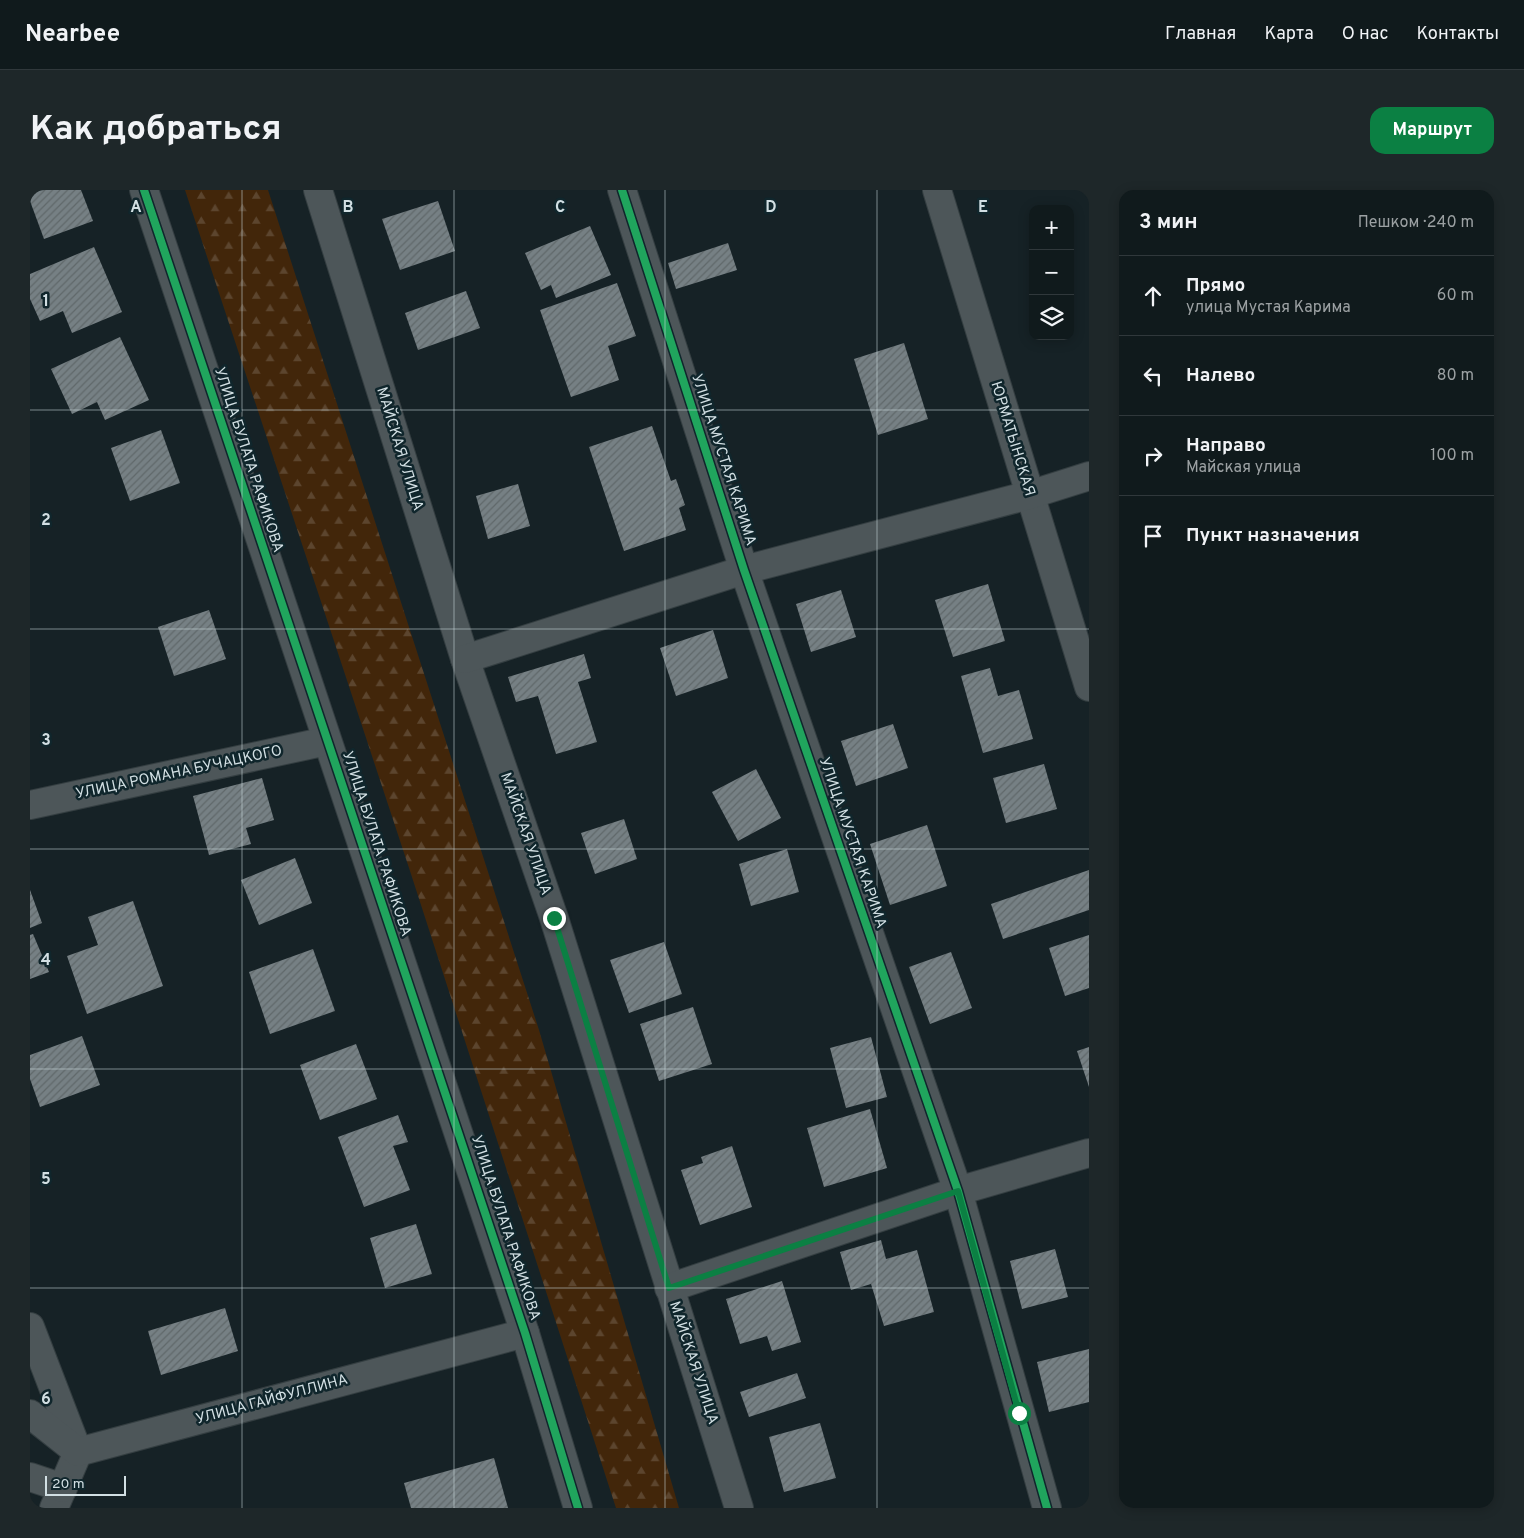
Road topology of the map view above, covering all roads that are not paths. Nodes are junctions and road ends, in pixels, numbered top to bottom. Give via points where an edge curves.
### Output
1 (144, 190) edge
2 (318, 190) edge
3 (622, 190) edge
4 (937, 190) edge
5 (1089, 476) edge
6 (1029, 495) junction
7 (744, 570) junction
8 (465, 658) junction
9 (1089, 687) edge
10 (327, 741) junction
11 (30, 805) edge
12 (1089, 1153) edge
13 (958, 1191) junction
14 (669, 1288) junction
15 (30, 1327) edge
16 (525, 1333) junction
17 (30, 1414) edge
18 (78, 1452) junction
19 (30, 1477) edge
20 (59, 1498) edge
21 (578, 1508) edge
22 (739, 1508) edge
23 (1047, 1508) edge

1 - 10 street, УЛИЦА БУЛАТА РАФИКОВА
2 - 8 street, МАЙСКАЯ УЛИЦА
3 - 7 street, УЛИЦА МУСТАЯ КАРИМА
4 - 6 street, ЮРМАТЫНСКАЯ
5 - 6 street
6 - 7 street
6 - 9 street, ЮРМАТЫНСКАЯ
7 - 8 street
7 - 13 street, УЛИЦА МУСТАЯ КАРИМА
8 - 14 street, МАЙСКАЯ УЛИЦА via 554,918
10 - 11 street, УЛИЦА РОМАНА БУЧАЦКОГО
10 - 16 street, УЛИЦА БУЛАТА РАФИКОВА
12 - 13 street
13 - 14 street
13 - 23 street, УЛИЦА МУСТАЯ КАРИМА
14 - 22 street, МАЙСКАЯ УЛИЦА
15 - 18 street
16 - 18 street, УЛИЦА ГАЙФУЛЛИНА
16 - 21 street, УЛИЦА БУЛАТА РАФИКОВА
17 - 18 street
18 - 20 street
19 - 20 street

